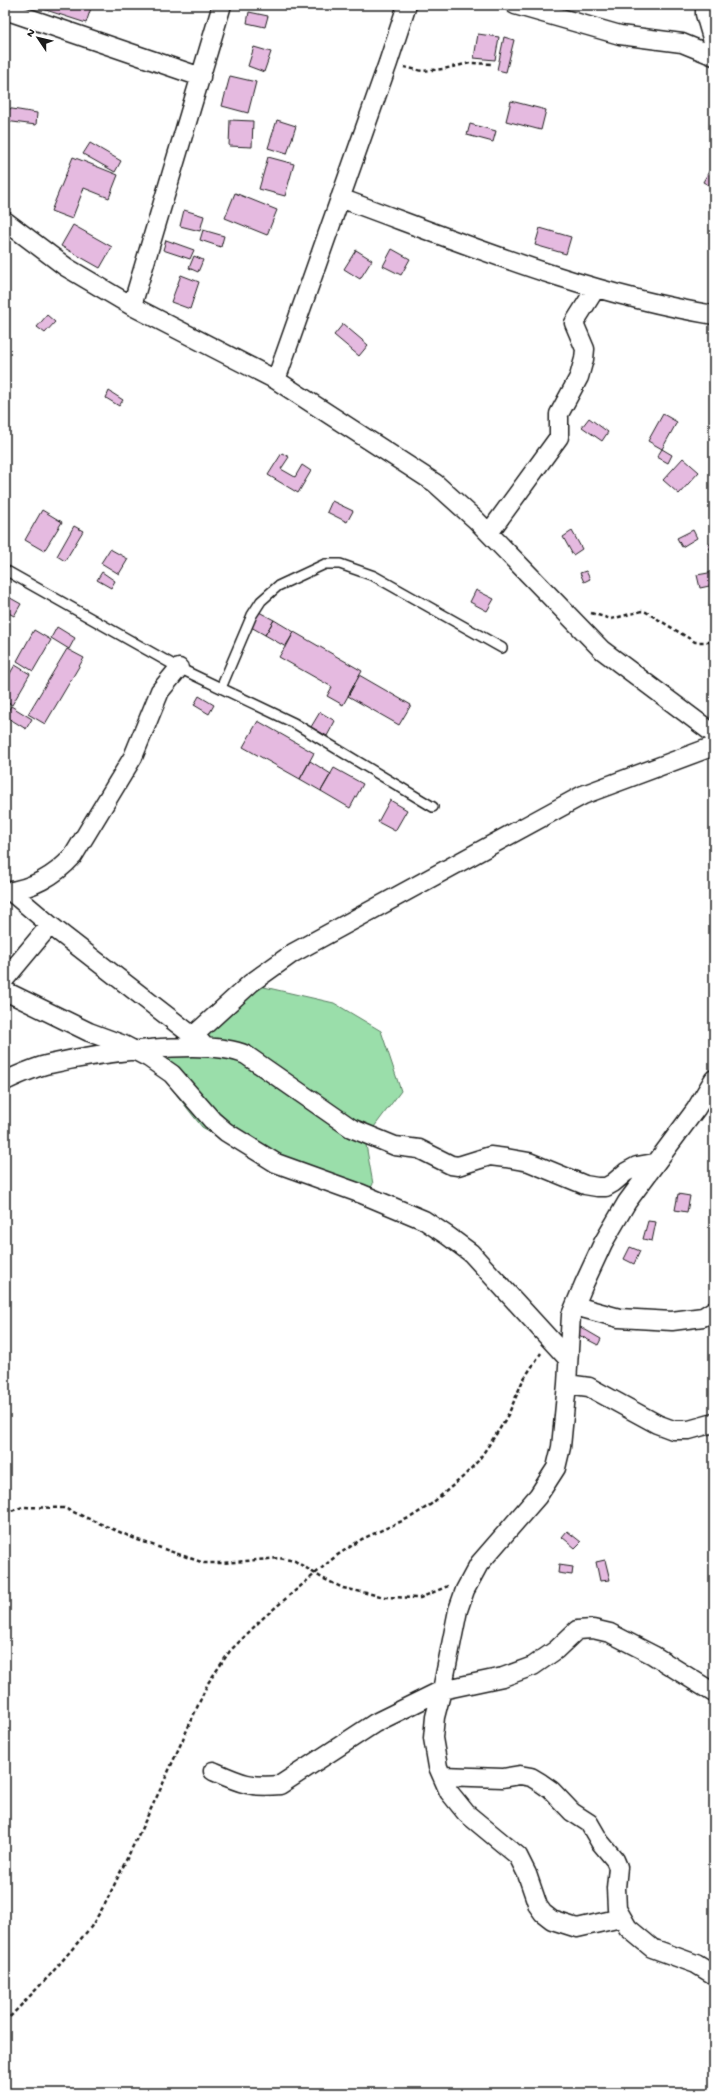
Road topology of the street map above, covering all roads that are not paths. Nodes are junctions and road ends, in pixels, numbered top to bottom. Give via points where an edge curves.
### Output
1 (222, 5) edge
2 (407, 5) edge
3 (515, 5) edge
4 (705, 5) edge
5 (5, 10) edge
6 (714, 45) edge
7 (714, 56) edge
8 (201, 77) junction
9 (340, 198) junction
10 (5, 221) edge
11 (596, 288) junction
12 (132, 306) junction
13 (714, 315) edge
14 (276, 380) junction
15 (489, 533) junction
16 (5, 570) edge
17 (502, 648) dead end
18 (179, 668) junction
19 (221, 688) junction
20 (714, 734) edge
21 (714, 746) edge
22 (433, 807) dead end
23 (8, 892) edge
24 (50, 925) junction
25 (5, 979) edge
26 (5, 991) edge
27 (193, 1036) junction
28 (210, 1048) junction
29 (135, 1050) junction
30 (714, 1079) edge
31 (5, 1081) edge
32 (654, 1164) junction
33 (574, 1306) junction
34 (714, 1310) edge
35 (568, 1358) junction
36 (568, 1384) junction
37 (714, 1423) edge
38 (442, 1690) junction
39 (714, 1693) edge
40 (213, 1771) dead end
41 (442, 1776) junction
42 (621, 1918) junction
43 (714, 1975) edge

1 - 8 street
2 - 9 street
3 - 7 street via 620,35 682,43
4 - 6 street
5 - 8 street
8 - 12 street
9 - 11 street via 551,276
9 - 14 street
10 - 12 street via 66,267
11 - 13 street via 683,310
11 - 15 street via 574,323 585,350 584,359 579,377 559,414 559,437
12 - 14 street
14 - 15 street via 435,482
15 - 20 street via 602,650
16 - 18 lane
17 - 19 lane via 374,576 340,564 325,564 278,586 261,601 252,615
18 - 19 lane
18 - 23 street via 160,691 133,757 73,856 46,879
19 - 22 lane via 294,723
21 - 27 street via 583,795 292,953 251,983
23 - 24 street
24 - 25 street
24 - 27 street
26 - 29 street via 89,1032
27 - 28 street
28 - 29 street
28 - 32 street via 231,1049 246,1055 351,1128 365,1135 395,1146 419,1149 451,1165 458,1166 490,1156 529,1162 585,1185 606,1187 637,1166
29 - 31 street via 50,1064
29 - 35 street via 172,1074 212,1120 226,1132 270,1159 424,1220 448,1236 471,1253
30 - 32 street via 696,1109
32 - 33 street via 627,1202 603,1243
33 - 34 street via 619,1318 672,1321 703,1317
33 - 35 street via 571,1314
35 - 36 street
36 - 37 street via 589,1387 673,1430 690,1430
36 - 38 street via 556,1468 538,1496 480,1564 465,1590 458,1610
38 - 39 street via 503,1677 533,1666 556,1650 577,1630 593,1629 610,1633 653,1655
38 - 40 street via 375,1723 280,1785 244,1785
38 - 41 street via 433,1738
41 - 42 street via 448,1792 466,1813 518,1856 543,1913 552,1920 577,1928
41 - 42 street via 503,1778 520,1775 531,1777 551,1790 572,1812 589,1823 600,1842 616,1860 616,1900
42 - 43 street via 628,1928 652,1948 696,1964

